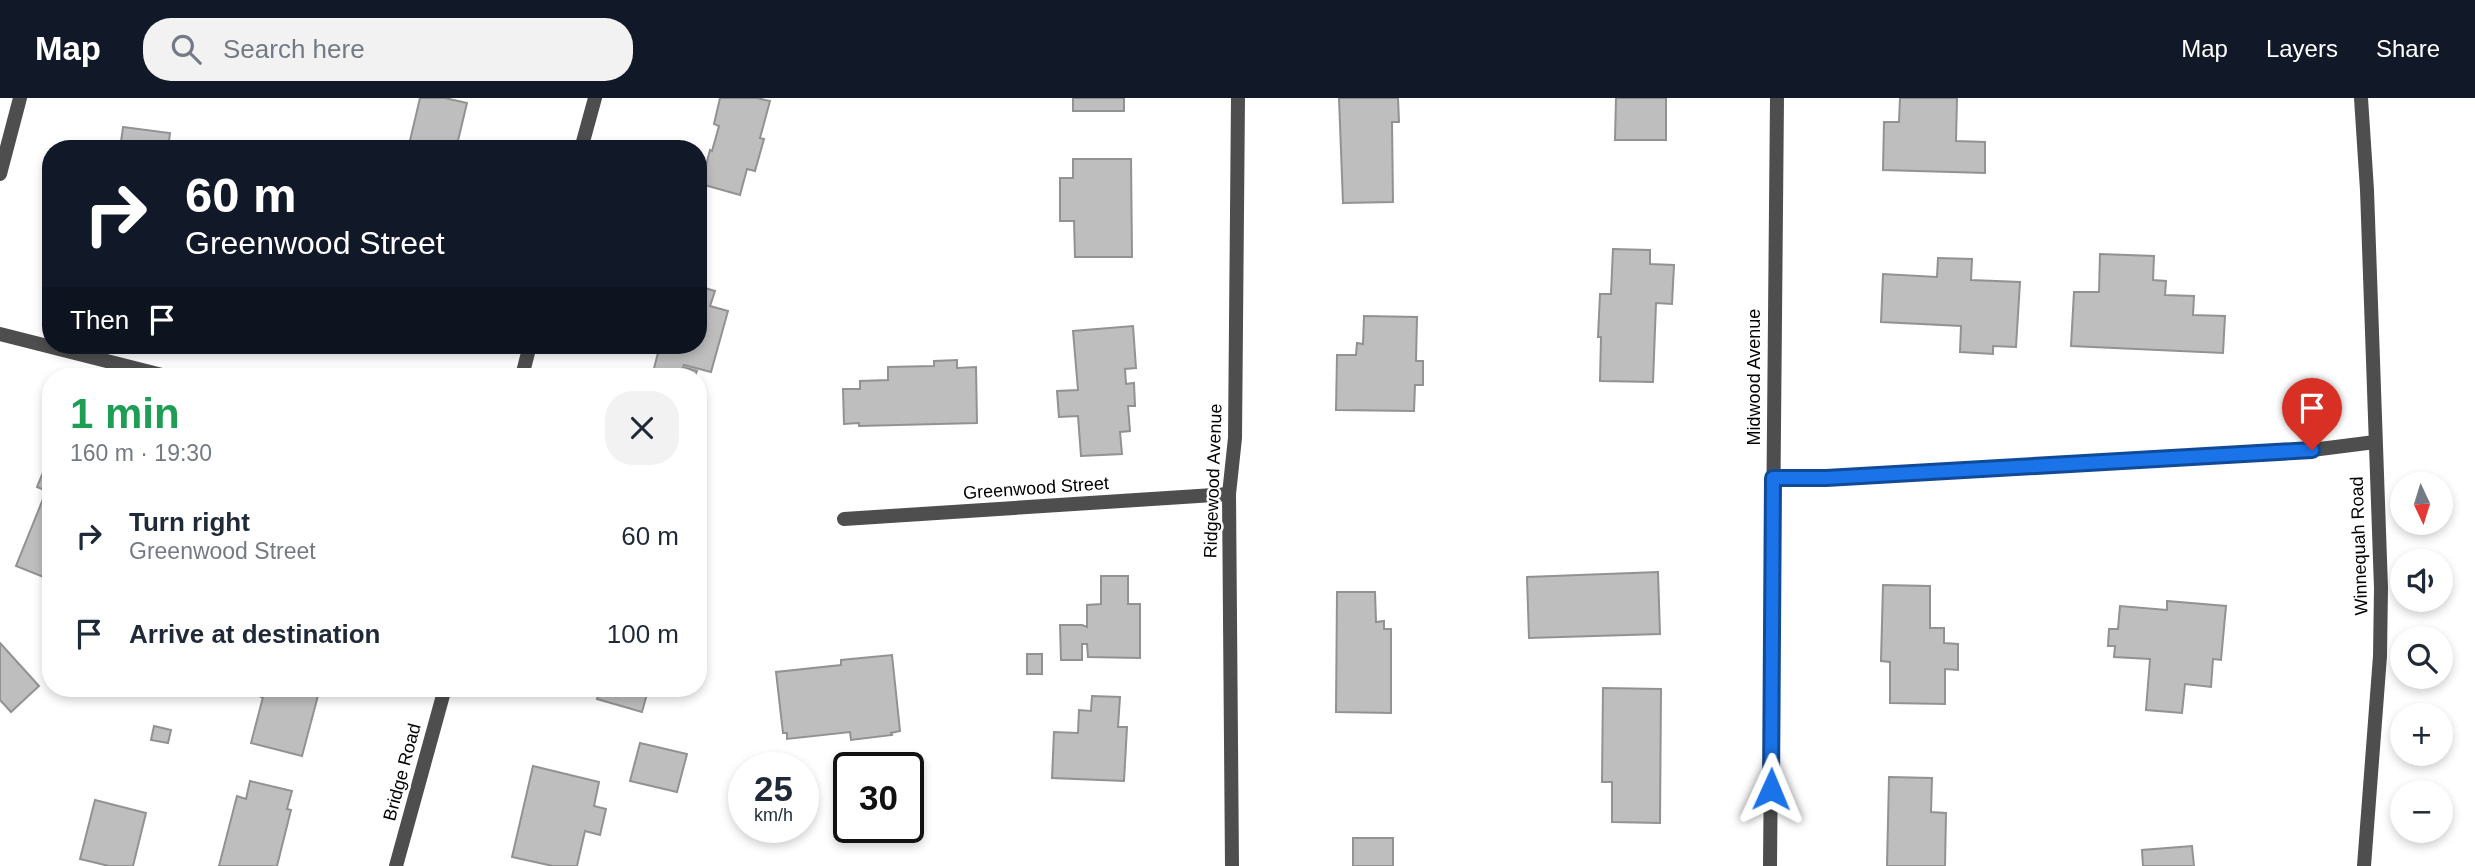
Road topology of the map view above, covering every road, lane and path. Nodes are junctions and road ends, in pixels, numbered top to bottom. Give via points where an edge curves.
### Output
1 (20, 98) edge
2 (595, 98) edge
3 (1238, 98) edge
4 (1777, 98) edge
5 (2361, 98) edge
6 (583, 140) edge
7 (0, 174) edge
8 (0, 334) edge
9 (42, 345) edge
10 (79, 354) edge
11 (134, 368) edge
12 (2375, 442) junction
13 (1773, 478) junction
14 (1230, 495) junction
15 (844, 519) dead end
16 (442, 697) edge
17 (397, 866) edge
18 (1232, 866) edge
19 (1770, 866) edge
20 (2364, 866) edge

1 - 7 street
2 - 6 street
3 - 14 street, Ridgewood Avenue via 1235,438
4 - 13 street, Midwood Avenue
5 - 12 street, Winnequah Road
8 - 9 street
10 - 11 street
12 - 13 street via 2312,450
12 - 20 street, Winnequah Road via 2380,656
13 - 19 street, Midwood Avenue
14 - 15 street, Greenwood Street
14 - 18 street, Ridgewood Avenue
16 - 17 street, Bridge Road

